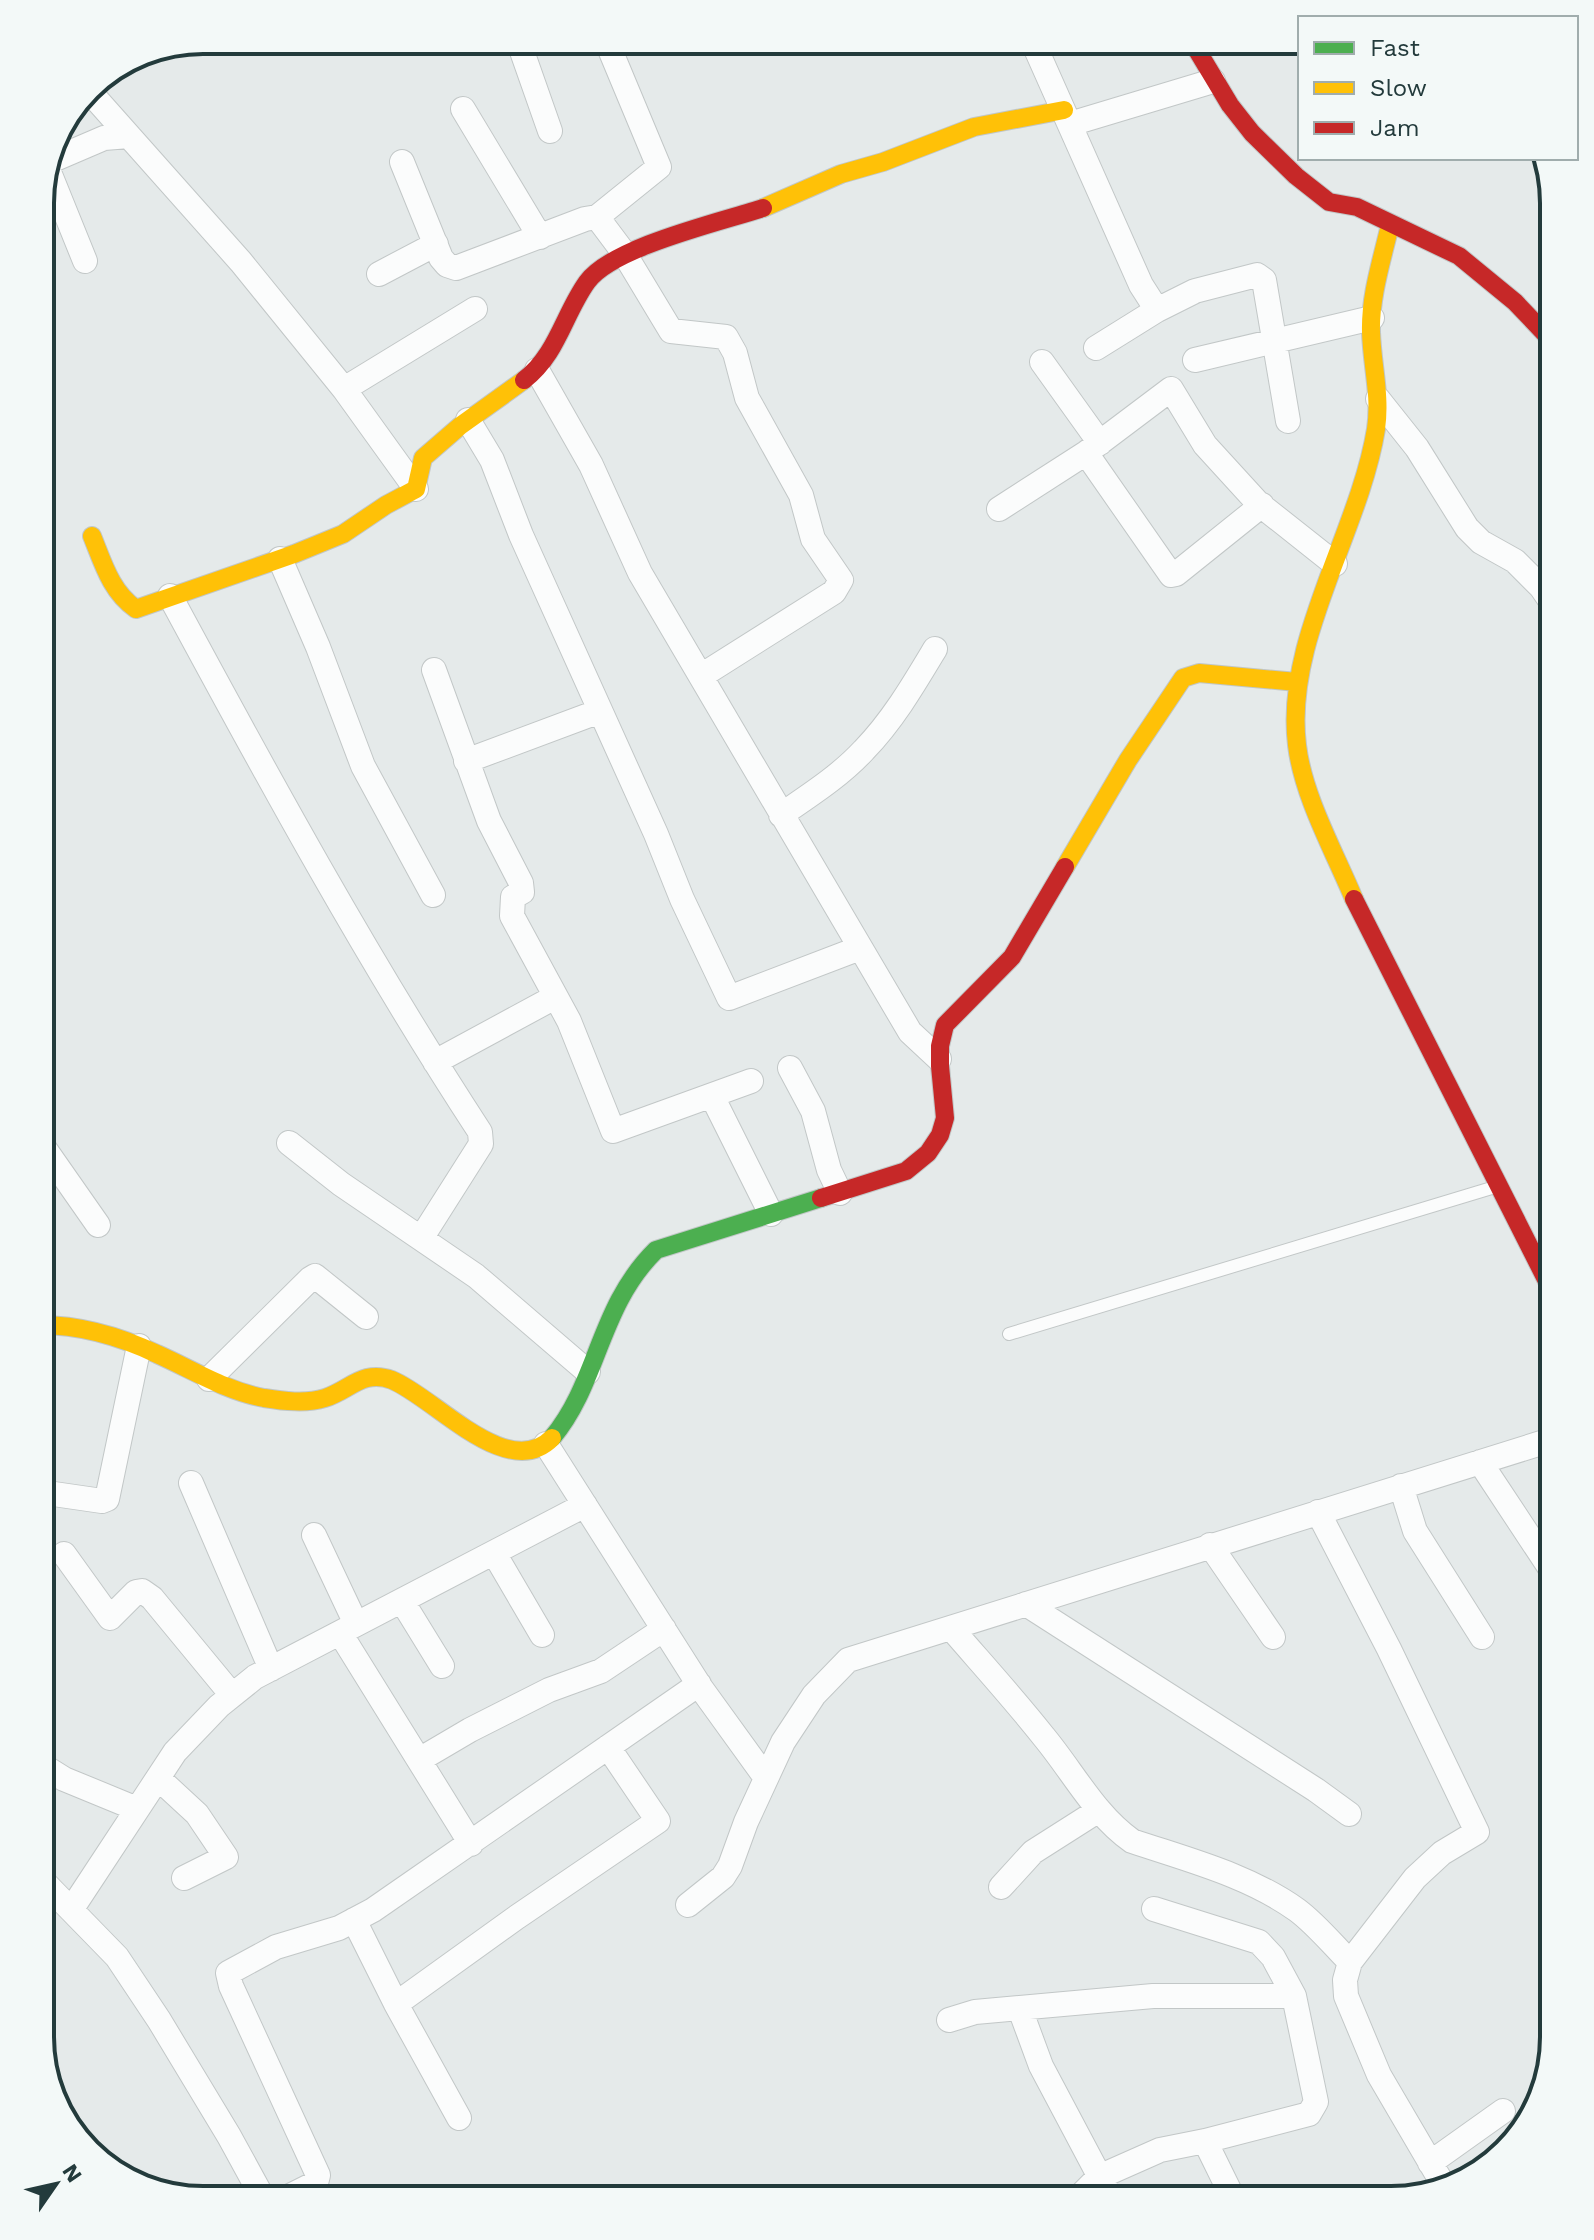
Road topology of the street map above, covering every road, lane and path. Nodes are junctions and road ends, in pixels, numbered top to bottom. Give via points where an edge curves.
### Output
1 (523, 54) edge
2 (612, 54) edge
3 (1038, 54) edge
4 (1199, 54) edge
5 (1213, 81) junction
6 (98, 98) edge
7 (463, 109) dead end
8 (1067, 117) junction
9 (550, 131) dead end
10 (129, 136) junction
11 (61, 158) edge
12 (402, 162) dead end
13 (55, 184) edge
14 (1339, 186) dead end
15 (1357, 207) junction
16 (597, 217) junction
17 (1390, 225) junction
18 (540, 237) junction
19 (436, 244) junction
20 (624, 253) junction
21 (85, 261) dead end
22 (379, 274) dead end
23 (475, 309) dead end
24 (1157, 310) junction
25 (1372, 318) junction
26 (1540, 328) edge
27 (1275, 340) junction
28 (1096, 348) dead end
29 (1195, 360) dead end
30 (1042, 362) dead end
31 (537, 370) junction
32 (344, 389) junction
33 (1378, 399) junction
34 (468, 420) junction
35 (1288, 421) dead end
36 (1093, 448) junction
37 (416, 489) junction
38 (1262, 505) junction
39 (999, 509) dead end
40 (92, 536) dead end
41 (280, 559) junction
42 (1335, 564) junction
43 (1540, 586) edge
44 (170, 596) junction
45 (935, 649) dead end
46 (434, 670) dead end
47 (701, 676) junction
48 (1297, 682) junction
49 (600, 711) junction
50 (466, 761) junction
51 (781, 815) junction
52 (433, 895) dead end
53 (860, 948) junction
54 (555, 997) junction
55 (939, 1059) junction
56 (435, 1062) junction
57 (790, 1068) dead end
58 (751, 1081) dead end
59 (712, 1096) junction
60 (289, 1143) dead end
61 (54, 1164) edge
62 (1498, 1186) junction
63 (840, 1193) junction
64 (771, 1214) junction
65 (98, 1225) dead end
66 (422, 1237) junction
67 (1540, 1263) edge
68 (366, 1317) dead end
69 (54, 1324) edge
70 (1009, 1334) dead end
71 (139, 1346) junction
72 (588, 1372) junction
73 (209, 1379) junction
74 (1540, 1443) edge
75 (546, 1444) junction
76 (1480, 1462) junction
77 (191, 1483) dead end
78 (1401, 1486) junction
79 (54, 1494) edge
80 (585, 1505) junction
81 (1318, 1512) junction
82 (314, 1535) dead end
83 (1210, 1545) junction
84 (494, 1553) junction
85 (1540, 1553) edge
86 (64, 1554) dead end
87 (402, 1601) junction
88 (1026, 1604) junction
89 (348, 1628) junction
90 (951, 1628) junction
91 (664, 1629) junction
92 (542, 1635) dead end
93 (1273, 1637) dead end
94 (1482, 1637) dead end
95 (442, 1666) dead end
96 (271, 1669) junction
97 (699, 1684) junction
98 (232, 1695) junction
99 (608, 1747) junction
100 (419, 1760) junction
101 (54, 1773) edge
102 (158, 1778) junction
103 (766, 1778) junction
104 (137, 1809) junction
105 (1099, 1810) junction
106 (1349, 1814) dead end
107 (471, 1844) junction
108 (184, 1878) dead end
109 (1001, 1887) dead end
110 (54, 1892) edge
111 (688, 1905) dead end
112 (1154, 1909) dead end
113 (71, 1910) junction
114 (354, 1920) junction
115 (1350, 1962) junction
116 (1294, 1996) junction
117 (396, 2004) junction
118 (1020, 2009) junction
119 (949, 2020) dead end
120 (1503, 2111) dead end
121 (459, 2118) dead end
122 (1205, 2141) junction
123 (1430, 2163) junction
124 (1099, 2177) junction
125 (1439, 2178) edge
126 (256, 2186) edge
127 (310, 2186) edge
128 (1090, 2186) edge
129 (1104, 2186) edge
130 (1227, 2186) edge

1 - 9 street
2 - 16 street via 659,167
3 - 8 street
4 - 5 street
5 - 8 street
5 - 15 street via 1279,162 1329,202
6 - 10 street
7 - 18 street
8 - 20 street via 974,127 774,204
8 - 24 street
10 - 11 street via 104,138
10 - 32 street
12 - 19 street
13 - 21 street
14 - 15 street
15 - 17 street
16 - 18 street
16 - 20 street
17 - 25 street
17 - 26 street via 1459,256
18 - 19 street via 456,268 447,265
19 - 22 street
20 - 31 street via 586,283
20 - 47 street via 671,331 726,337 747,398 801,495 813,539 841,580 834,592
23 - 32 street
24 - 27 street via 1195,291 1257,275 1264,280
24 - 28 street
25 - 27 street
25 - 33 street
27 - 29 street
27 - 35 street
30 - 36 street
31 - 34 street
31 - 47 street via 591,465 640,573
32 - 37 street
33 - 42 street via 1366,476
33 - 43 street via 1417,448 1467,528 1515,561
34 - 37 street via 423,458
34 - 49 street via 492,460
36 - 38 street via 1171,389 1205,445
36 - 38 street via 1171,575
36 - 39 street
37 - 41 street via 343,534
38 - 42 street
40 - 44 street via 125,603 136,609
41 - 44 street
41 - 52 street via 363,766
42 - 48 street
44 - 56 street via 328,887
45 - 51 street via 901,705 864,751
46 - 50 street
47 - 51 street
48 - 55 street via 1199,673 1183,678 1128,760 1012,957 945,1025
48 - 62 street via 1294,711 1305,782 1362,917
49 - 50 street
49 - 53 street via 729,998
50 - 54 street via 521,883 522,892 513,897 512,916
51 - 53 street
53 - 55 street via 910,1032
54 - 56 street
54 - 59 street via 613,1131
55 - 63 street via 946,1098 943,1129 935,1146 906,1171
56 - 66 street via 480,1132 481,1144
57 - 63 street via 813,1111
58 - 59 street
59 - 64 street
60 - 66 street
61 - 65 street
62 - 67 street
62 - 70 lane
63 - 64 street
64 - 72 street via 656,1250 640,1264 611,1310
66 - 72 street
68 - 73 street via 315,1276
69 - 71 street via 91,1327
71 - 73 street
71 - 79 street via 107,1499
72 - 75 street
73 - 75 street via 255,1396 294,1400 319,1400 362,1375 393,1380 505,1448 525,1454
74 - 76 street
75 - 80 street
76 - 78 street
76 - 85 street
77 - 96 street
78 - 81 street
78 - 94 street via 1415,1531
80 - 84 street
80 - 91 street
81 - 83 street
81 - 115 street via 1477,1832 1415,1878
82 - 89 street
83 - 88 street
83 - 93 street
84 - 87 street
84 - 92 street
86 - 98 street via 110,1618 136,1592 152,1598
87 - 89 street
87 - 95 street
88 - 90 street
88 - 106 street
89 - 96 street
89 - 100 street
90 - 103 street via 848,1660 814,1695
90 - 105 street
91 - 97 street
91 - 100 street via 601,1671 549,1690
96 - 98 street
97 - 99 street
97 - 103 street
98 - 102 street via 194,1730
99 - 107 street
99 - 117 street via 658,1821
100 - 107 street
101 - 104 street
102 - 104 street
102 - 108 street via 197,1814 226,1857
103 - 111 street via 730,1866
104 - 113 street
105 - 109 street via 1033,1852
105 - 115 street via 1132,1841 1227,1873 1299,1911
107 - 114 street
110 - 113 street
112 - 116 street via 1259,1942
113 - 126 street via 117,1957
114 - 117 street
114 - 127 street via 276,1947 228,1973 318,2175
115 - 123 street via 1346,1996 1379,2075
116 - 118 street via 1153,1996
116 - 122 street via 1314,2109
117 - 121 street
118 - 119 street
118 - 124 street via 1041,2066
120 - 123 street
122 - 124 street via 1160,2150
122 - 130 street
123 - 125 street
124 - 128 street
124 - 129 street

